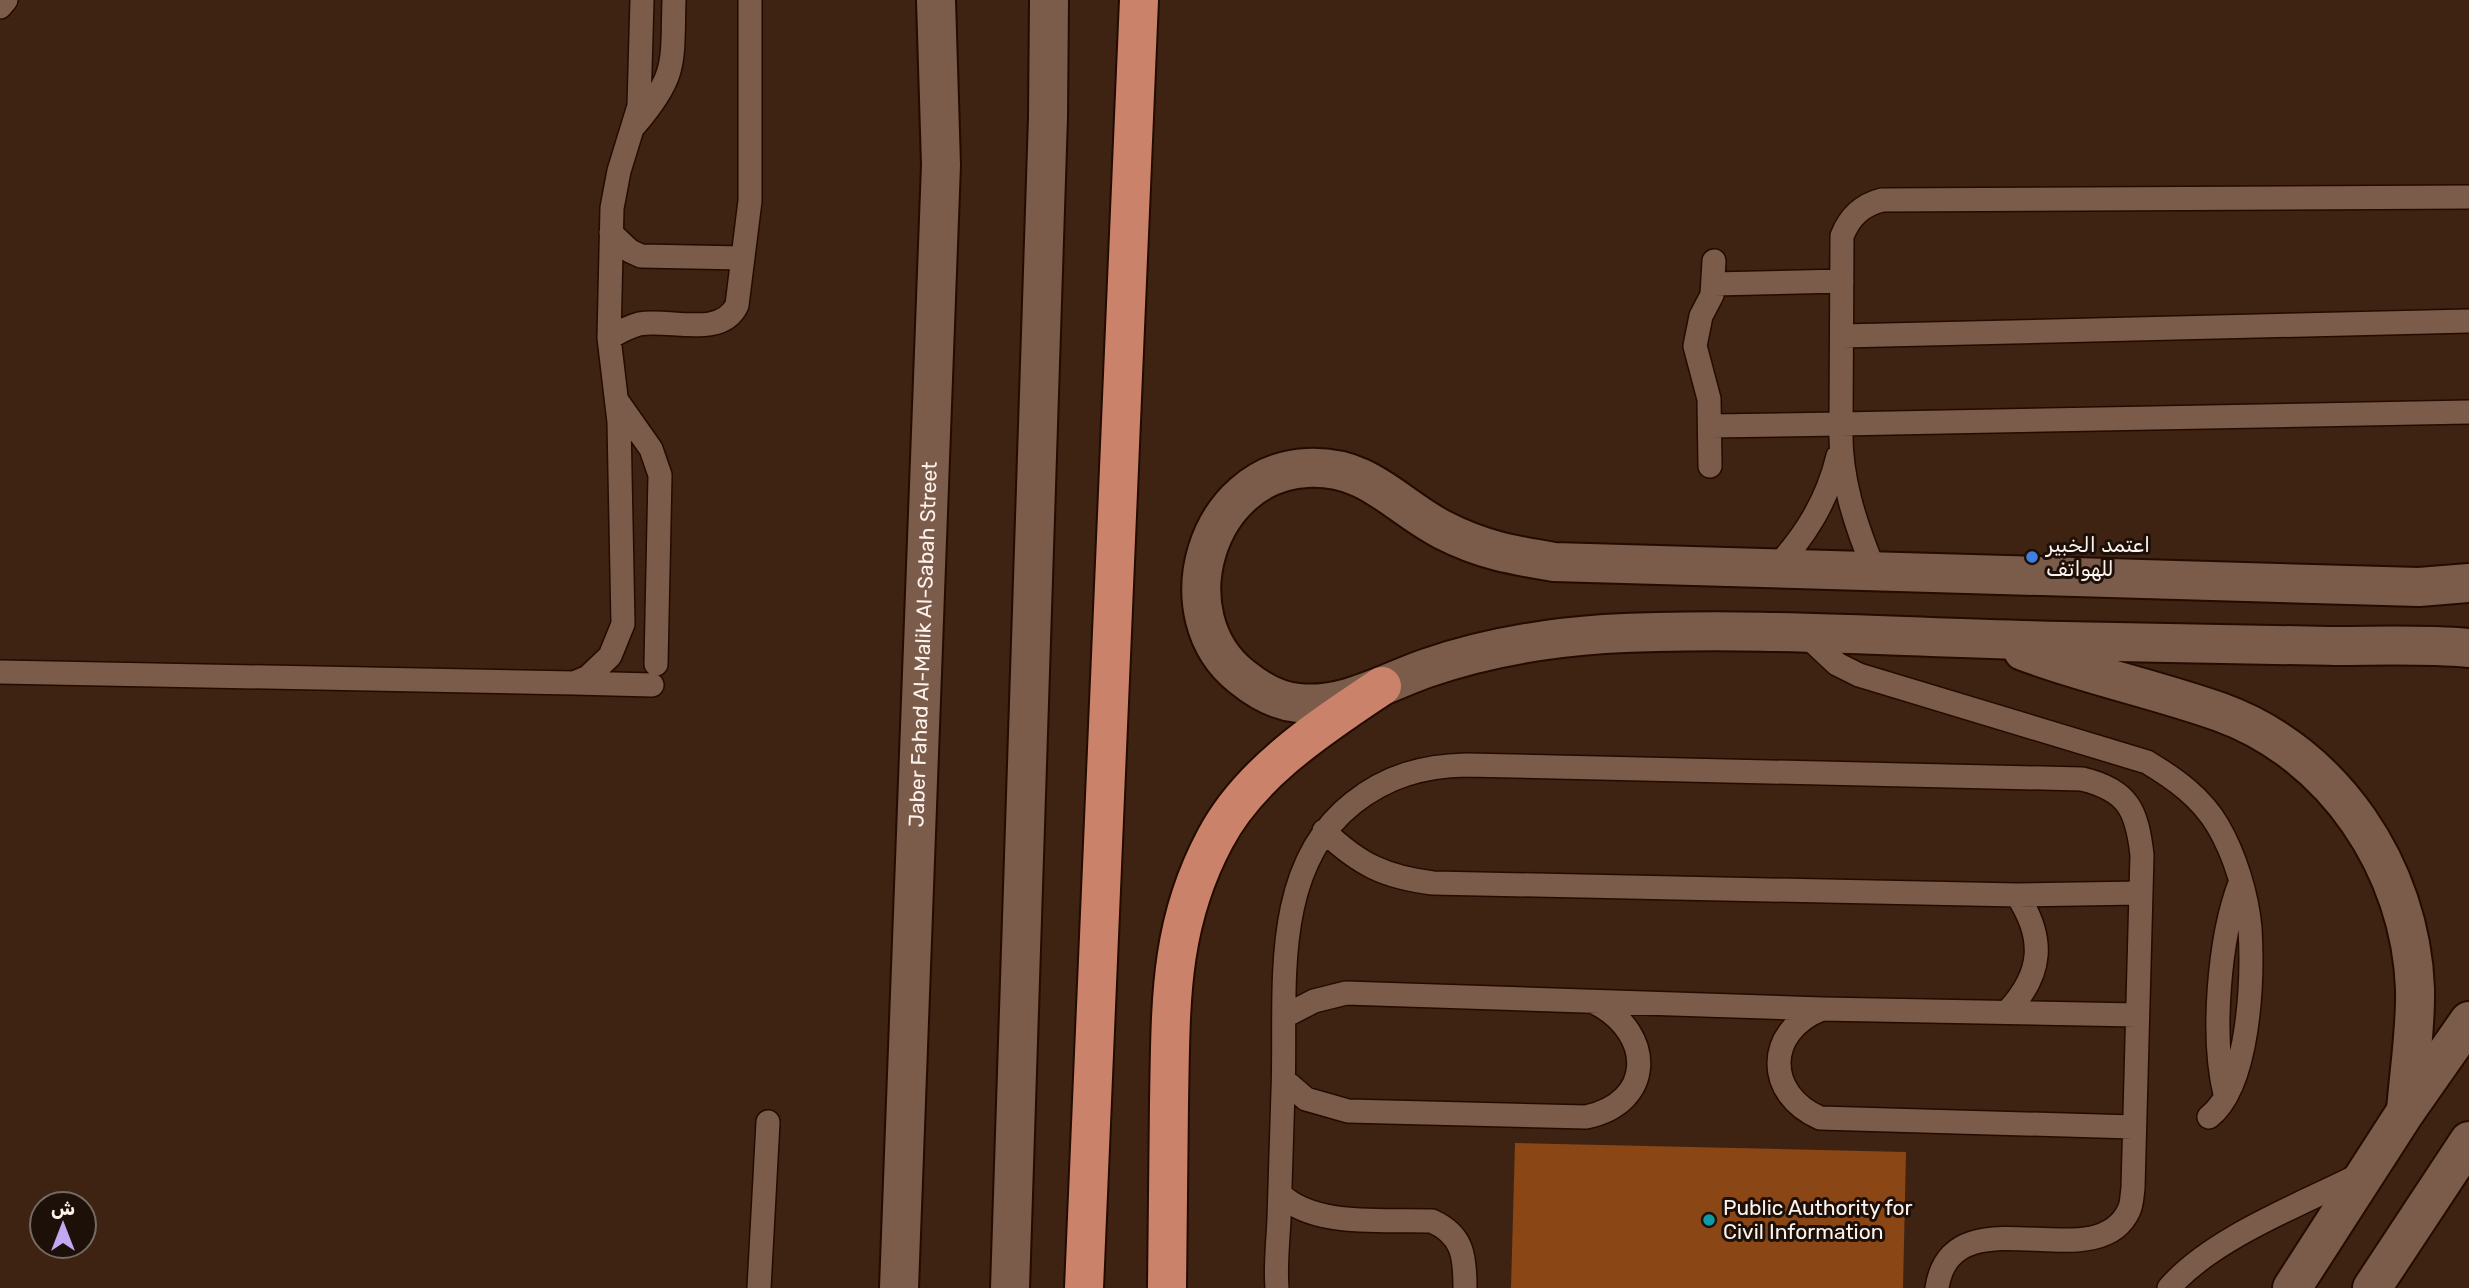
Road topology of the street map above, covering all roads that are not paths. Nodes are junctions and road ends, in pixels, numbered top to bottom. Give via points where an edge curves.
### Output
1 (6, 0) edge
2 (642, 0) edge
3 (674, 0) edge
4 (750, 0) edge
5 (936, 0) edge
6 (1036, 0) edge
7 (1049, 0) edge
8 (1139, 0) edge
9 (0, 7) edge
10 (1048, 50) junction
11 (633, 128) junction
12 (2469, 198) edge
13 (611, 233) junction
14 (743, 258) junction
15 (1714, 261) dead end
16 (1842, 281) junction
17 (1714, 284) junction
18 (2469, 321) edge
19 (1842, 336) junction
20 (609, 338) junction
21 (617, 401) junction
22 (2469, 412) edge
23 (1710, 426) junction
24 (1840, 435) junction
25 (1710, 466) dead end
26 (1774, 570) junction
27 (1875, 572) junction
28 (2469, 583) edge
29 (1805, 634) junction
30 (1991, 640) junction
31 (2469, 648) edge
32 (0, 672) edge
33 (574, 683) junction
34 (1382, 686) junction
35 (1324, 831) junction
36 (2141, 893) junction
37 (2017, 895) junction
38 (1594, 1002) junction
39 (1822, 1009) junction
40 (2008, 1011) junction
41 (2137, 1015) junction
42 (1285, 1016) junction
43 (2469, 1021) edge
44 (1284, 1080) junction
45 (2406, 1111) junction
46 (2209, 1117) dead end
47 (768, 1122) dead end
48 (2133, 1127) junction
49 (2469, 1142) edge
50 (2370, 1169) junction
51 (1280, 1194) junction
52 (759, 1288) edge
53 (899, 1288) edge
54 (1010, 1288) edge
55 (1084, 1288) edge
56 (1167, 1288) edge
57 (1277, 1288) edge
58 (1465, 1288) edge
59 (1937, 1288) edge
60 (2169, 1288) edge
61 (2292, 1288) edge
62 (2372, 1288) edge

1 - 9 lane
2 - 11 lane via 641,82
3 - 11 lane via 673,57 667,81
4 - 14 lane via 751,172
5 - 53 street, Jaber Fahad Al-Malik Al-Sabah Street via 942,165
6 - 10 street
7 - 10 street
8 - 55 highway
10 - 54 street
11 - 13 lane via 614,189
12 - 16 lane via 1882,200 1861,208 1846,225
13 - 14 lane via 641,256
13 - 20 lane
14 - 20 lane via 737,305 726,320 641,324
15 - 17 lane
16 - 17 lane
16 - 19 lane
17 - 23 lane via 1696,330 1695,346 1709,399
18 - 19 lane
19 - 24 lane
20 - 21 lane
21 - 33 lane via 623,624 610,656 588,677
21 - 33 lane via 651,449 660,475 654,675
22 - 24 lane
23 - 24 lane
23 - 25 lane
24 - 26 lane via 1832,481 1817,514
24 - 27 lane via 1852,510
26 - 27 street
26 - 34 street via 1554,562 1485,550 1437,527 1374,481 1339,469 1303,467 1268,477 1237,497 1214,532 1201,566 1200,602 1209,637 1230,668 1258,690 1292,703 1329,705
27 - 28 street via 2418,587
29 - 30 street
29 - 34 street via 1601,634 1429,667
29 - 46 lane via 1837,664 1859,675 2147,762 2198,799 2231,852 2240,883 2228,918 2223,954 2218,1048 2225,1094
30 - 31 street
30 - 45 street via 2261,730 2332,786 2383,860 2400,902 2415,990
32 - 33 lane
34 - 56 highway via 1282,758 1216,837 1195,884 1179,933 1171,984
35 - 36 lane via 1343,811 1387,780 1439,766 2082,779 2121,795 2134,813 2142,855
35 - 37 lane via 1373,869 1433,883
35 - 42 lane via 1296,888 1286,948
36 - 37 lane
36 - 41 lane
37 - 40 lane via 2035,933 2036,955 2032,976
38 - 39 lane
38 - 42 lane via 1346,993 1314,1001
38 - 44 lane via 1623,1021 1633,1034 1639,1057 1636,1081 1628,1095 1602,1114 1348,1111 1306,1100
39 - 40 lane
39 - 48 lane via 1806,1015 1789,1032 1779,1071 1792,1101 1820,1118
40 - 41 lane
41 - 48 lane
42 - 44 lane
43 - 45 street
44 - 51 lane
45 - 50 street
47 - 52 lane
48 - 59 lane via 2133,1188 2129,1209 2116,1227 2097,1238 1980,1240 1960,1249 1946,1264
49 - 62 street
50 - 60 lane via 2227,1242
50 - 61 street
51 - 57 lane
51 - 58 lane via 1298,1209 1321,1216 1432,1221 1446,1227 1464,1252

